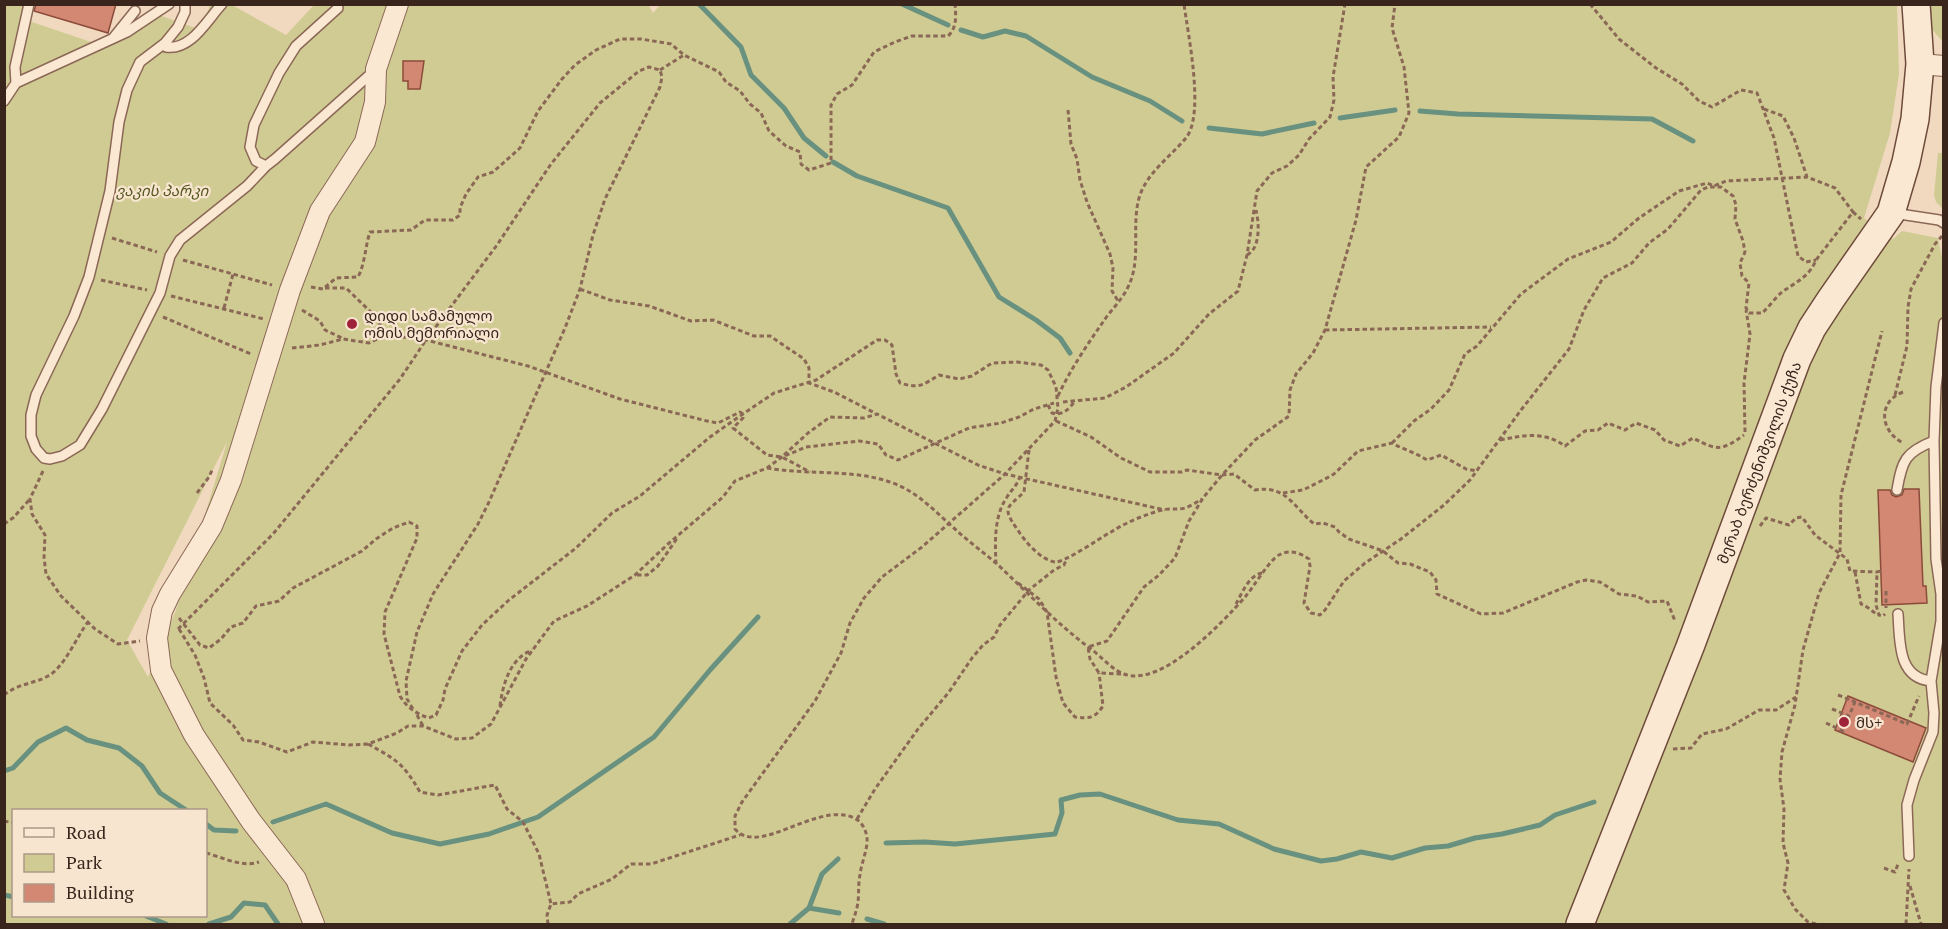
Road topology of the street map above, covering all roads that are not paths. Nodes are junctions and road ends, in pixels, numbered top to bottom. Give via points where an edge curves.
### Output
1 (29, 4) edge
2 (169, 4) edge
3 (185, 4) edge
4 (222, 4) edge
5 (398, 4) edge
6 (1916, 4) edge
7 (338, 8) dead end
8 (135, 11) dead end
9 (113, 39) junction
10 (165, 43) junction
11 (1932, 65) edge
12 (376, 69) junction
13 (16, 83) junction
14 (4, 101) edge
15 (266, 166) junction
16 (1891, 213) junction
17 (1944, 223) edge
18 (1944, 323) edge
19 (1934, 441) junction
20 (1897, 489) dead end
21 (1898, 614) dead end
22 (1931, 681) junction
23 (1909, 856) road end
24 (314, 924) edge
25 (1580, 924) edge

1 - 13 lane via 15,67
2 - 9 lane
3 - 10 lane via 183,18
4 - 10 lane via 181,45 170,48
5 - 12 street
6 - 11 street, მერაბ ბერძენიშვილის ქუჩა
7 - 15 lane via 296,46 254,124 250,147 255,161
8 - 9 lane
9 - 13 lane
10 - 15 lane via 140,62 127,90 93,276 36,395 31,436 44,458 62,456 80,445 164,292 180,240
11 - 16 street, მერაბ ბერძენიშვილის ქუჩა
12 - 15 lane
12 - 24 street via 375,102 364,142 320,212 292,284 231,480 212,525 162,611 157,638 161,670 194,735 296,879
13 - 14 lane
16 - 17 lane
16 - 25 street, მერაბ ბერძენიშვილის ქუჩა via 1812,328 1753,443 1692,640
18 - 19 lane
19 - 20 lane via 1911,452 1901,466
19 - 22 lane via 1941,621
21 - 22 lane via 1902,658 1915,676
22 - 23 lane via 1933,732 1907,805

